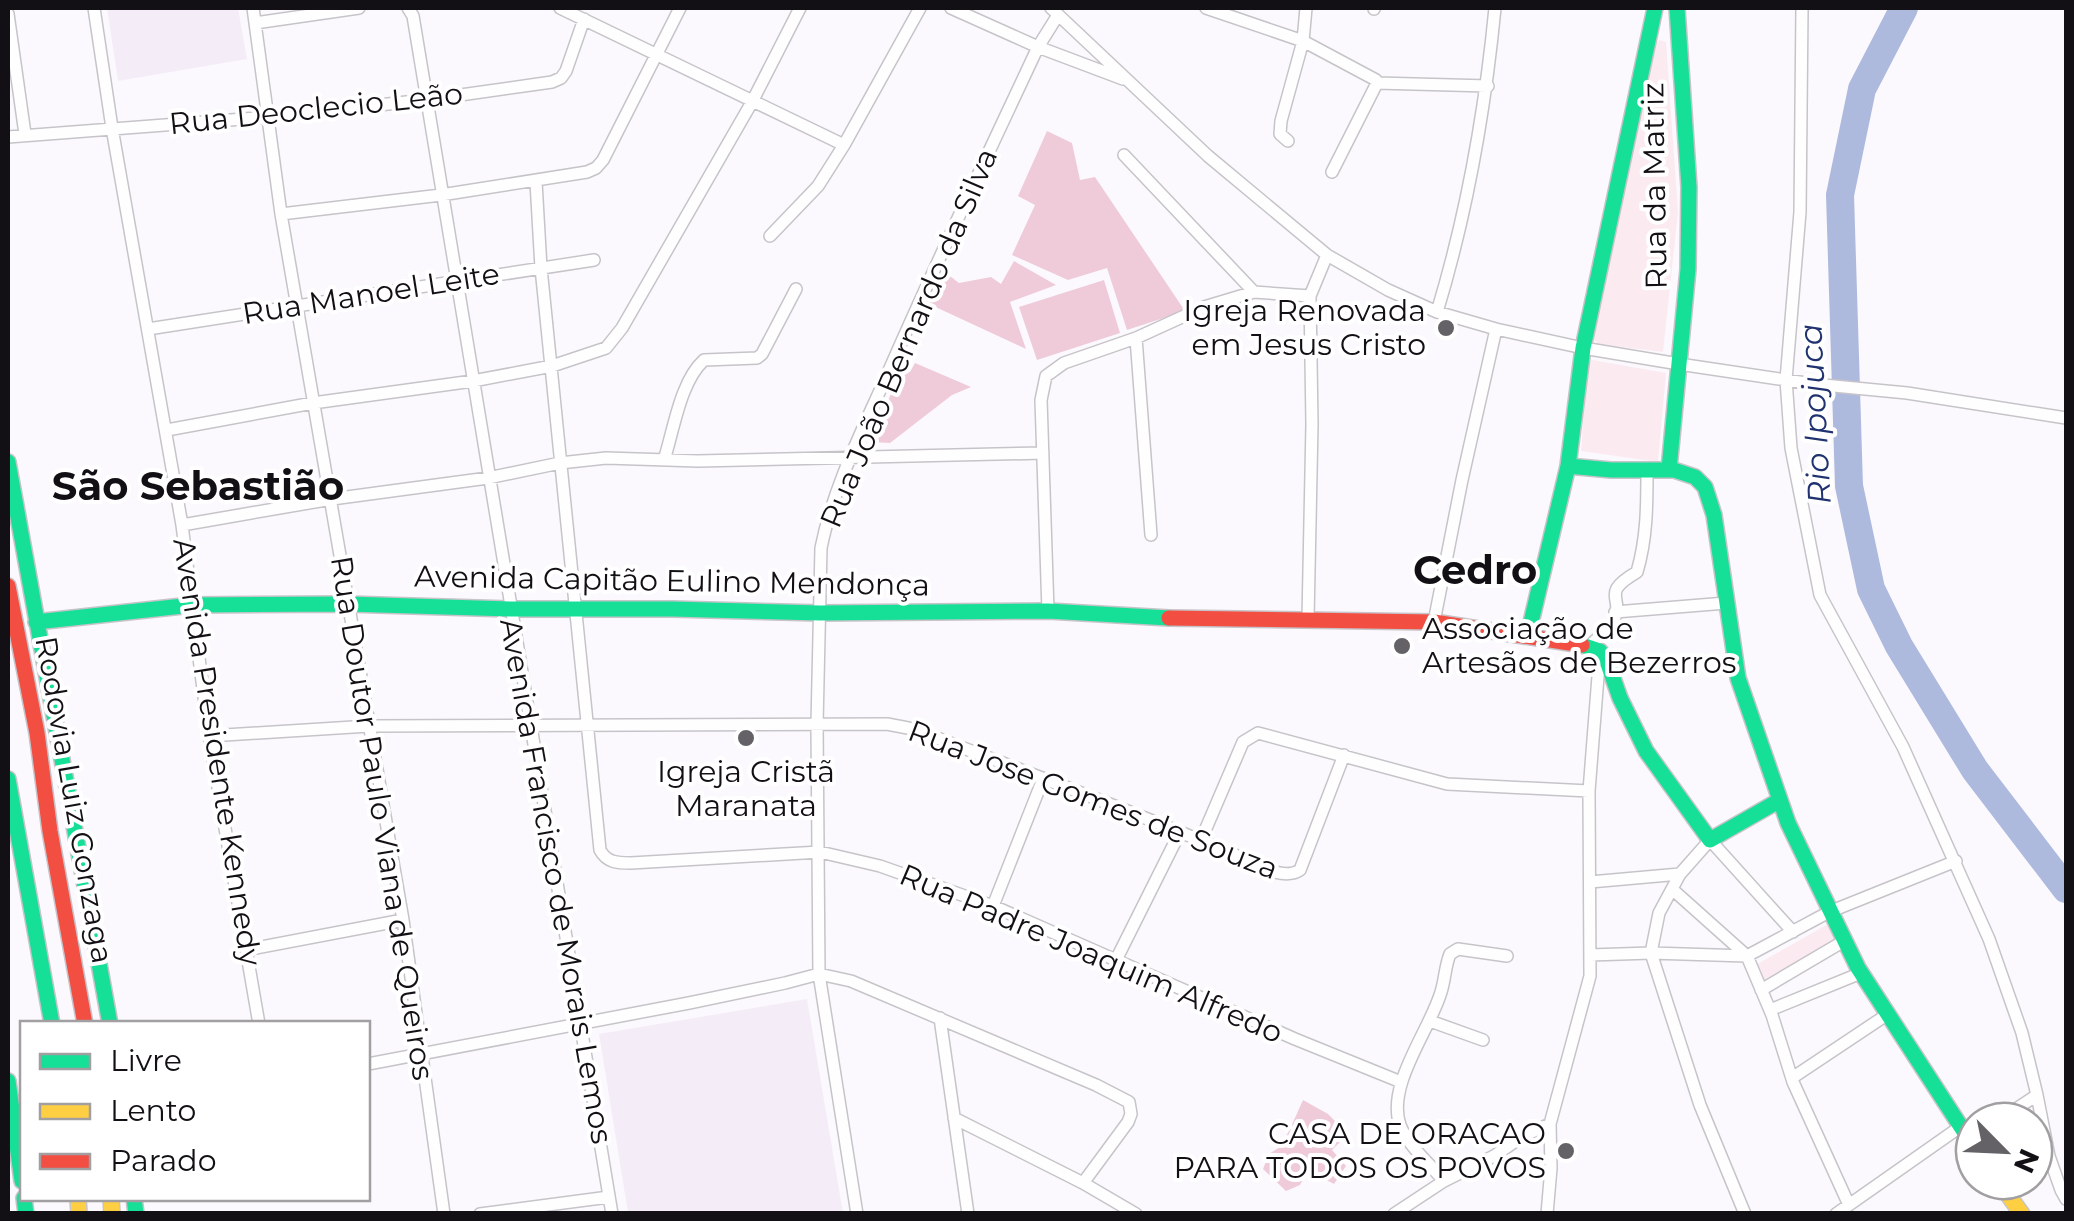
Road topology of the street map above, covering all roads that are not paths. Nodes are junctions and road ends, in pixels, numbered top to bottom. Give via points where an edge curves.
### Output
1 (94, 8) edge
2 (253, 8) edge
3 (359, 8) edge
4 (560, 8) edge
5 (680, 8) edge
6 (800, 8) edge
7 (920, 8) edge
8 (951, 8) edge
9 (1206, 8) edge
10 (1306, 8) edge
11 (1495, 8) edge
12 (1655, 8) edge
13 (1678, 8) edge
14 (1802, 8) edge
15 (1055, 11) edge
16 (410, 12) edge
17 (8, 14) edge
18 (584, 19) junction
19 (255, 22) junction
20 (1303, 41) junction
21 (1038, 47) junction
22 (655, 54) junction
23 (1132, 82) junction
24 (1377, 83) junction
25 (1488, 86) junction
26 (426, 100) junction
27 (752, 102) junction
28 (268, 118) junction
29 (112, 128) junction
30 (26, 134) junction
31 (8, 137) edge
32 (1288, 141) dead end
33 (844, 146) junction
34 (1124, 155) dead end
35 (1332, 172) dead end
36 (536, 182) junction
37 (441, 196) junction
38 (281, 214) junction
39 (770, 236) dead end
40 (1327, 255) junction
41 (594, 260) dead end
42 (541, 268) junction
43 (456, 281) junction
44 (796, 289) dead end
45 (1254, 292) junction
46 (1310, 296) junction
47 (297, 307) junction
48 (1437, 312) junction
49 (1496, 328) junction
50 (148, 329) junction
51 (1136, 338) junction
52 (1583, 348) junction
53 (1679, 364) junction
54 (552, 366) junction
55 (1786, 380) junction
56 (472, 381) junction
57 (313, 403) junction
58 (2066, 418) edge
59 (167, 430) junction
60 (1043, 454) junction
61 (851, 457) junction
62 (664, 460) junction
63 (8, 462) edge
64 (560, 463) junction
65 (1568, 466) junction
66 (1647, 470) junction
67 (1670, 470) junction
68 (488, 478) junction
69 (332, 499) junction
70 (182, 525) junction
71 (1151, 535) dead end
72 (8, 586) edge
73 (1726, 603) junction
74 (347, 604) junction
75 (192, 606) junction
76 (511, 609) junction
77 (575, 610) junction
78 (1048, 611) junction
79 (1615, 612) junction
80 (820, 613) junction
81 (1308, 619) junction
82 (36, 622) junction
83 (1434, 622) junction
84 (1528, 635) junction
85 (1594, 649) junction
86 (587, 724) junction
87 (816, 724) junction
88 (369, 726) junction
89 (530, 726) junction
90 (209, 736) junction
91 (1344, 755) junction
92 (8, 779) edge
93 (1043, 779) junction
94 (1589, 791) junction
95 (1780, 800) junction
96 (1180, 832) junction
97 (1201, 840) junction
98 (1710, 840) junction
99 (820, 852) junction
100 (1956, 862) junction
101 (1680, 874) junction
102 (1590, 882) junction
103 (1672, 889) junction
104 (993, 906) junction
105 (1830, 912) junction
106 (403, 920) junction
107 (1794, 932) junction
108 (1844, 940) junction
109 (246, 950) junction
110 (1651, 953) junction
111 (1507, 956) dead end
112 (1590, 956) junction
113 (1748, 956) junction
114 (1116, 960) junction
115 (1861, 973) junction
116 (820, 974) junction
117 (1761, 990) junction
118 (1770, 1010) junction
119 (1888, 1014) junction
120 (940, 1018) junction
121 (51, 1021) edge
122 (85, 1021) edge
123 (109, 1021) edge
124 (258, 1021) edge
125 (1430, 1021) junction
126 (581, 1022) junction
127 (1483, 1040) dead end
128 (420, 1053) junction
129 (370, 1064) edge
130 (1792, 1078) junction
131 (8, 1081) edge
132 (1402, 1082) junction
133 (2038, 1095) junction
134 (2029, 1101) edge
135 (1954, 1115) edge
136 (954, 1118) junction
137 (1550, 1124) junction
138 (1954, 1146) edge
139 (20, 1167) edge
140 (1444, 1181) junction
141 (1083, 1183) junction
142 (609, 1197) junction
143 (2066, 1198) edge
144 (1849, 1205) junction
145 (444, 1214) edge
146 (480, 1214) edge
147 (612, 1214) edge
148 (857, 1214) edge
149 (968, 1214) edge
150 (1136, 1214) edge
151 (1394, 1214) edge
152 (1547, 1214) edge
153 (1745, 1214) edge
154 (1836, 1214) edge

1 - 29 street, Avenida Presidente Kennedy
2 - 19 street, Rua Doutor Paulo Viana de Queiros
3 - 19 street
4 - 18 street
5 - 22 street
6 - 27 street
7 - 33 street
8 - 21 street
9 - 20 street
10 - 20 street
11 - 25 street
12 - 52 main road, Rua da Matriz
13 - 53 main road, Rua da Matriz via 1689,187
14 - 55 street via 1800,212
15 - 21 street, Rua João Bernardo da Silva
15 - 23 street
16 - 26 street, Avenida Francisco de Morais Lemos
17 - 30 street
18 - 22 street
18 - 26 street, Rua Deoclecio Leão via 561,78
19 - 28 street, Rua Doutor Paulo Viana de Queiros
20 - 24 street
20 - 32 street via 1281,121 1280,134
21 - 23 street
21 - 61 street, Rua João Bernardo da Silva
22 - 27 street
22 - 36 street via 596,168
23 - 40 street
24 - 25 street
24 - 35 street
25 - 48 street
26 - 28 street, Rua Deoclecio Leão
26 - 37 street, Avenida Francisco de Morais Lemos
27 - 33 street
27 - 54 street via 612,343
28 - 29 street, Rua Deoclecio Leão
28 - 38 street, Rua Doutor Paulo Viana de Queiros
29 - 30 street, Rua Deoclecio Leão
29 - 50 street, Avenida Presidente Kennedy
30 - 31 street, Rua Deoclecio Leão
33 - 39 street via 818,186
34 - 45 street
36 - 37 street
36 - 42 street
37 - 38 street
37 - 43 street, Avenida Francisco de Morais Lemos
38 - 47 street, Rua Doutor Paulo Viana de Queiros
40 - 46 street
40 - 48 street
41 - 42 street, Rua Manoel Leite
42 - 43 street, Rua Manoel Leite
42 - 54 street
43 - 47 street, Rua Manoel Leite
43 - 56 street, Avenida Francisco de Morais Lemos
44 - 62 street via 762,354 704,360 693,372
45 - 46 street
45 - 51 street
46 - 81 street
47 - 50 street, Rua Manoel Leite
47 - 57 street, Rua Doutor Paulo Viana de Queiros
48 - 49 street
49 - 52 street
49 - 83 street
50 - 59 street, Avenida Presidente Kennedy
51 - 60 street via 1046,376
51 - 71 street
52 - 53 street
52 - 65 main road, Rua da Matriz
53 - 55 street
53 - 67 main road, Rua da Matriz
54 - 56 street
54 - 64 street
55 - 58 street
55 - 100 street via 1791,448 1820,594
56 - 57 street
56 - 68 street, Avenida Francisco de Morais Lemos
57 - 59 street
57 - 69 street, Rua Doutor Paulo Viana de Queiros
59 - 70 street, Avenida Presidente Kennedy
60 - 61 street
60 - 78 street
61 - 62 street
61 - 80 street, Rua João Bernardo da Silva via 826,520
62 - 64 street
63 - 82 main road
64 - 68 street
64 - 77 street
65 - 66 main road
65 - 84 main road, Rua da Matriz
66 - 67 main road
66 - 79 street via 1643,552 1637,572 1615,590
67 - 73 main road via 1701,481 1709,495
68 - 69 street
68 - 76 street, Avenida Francisco de Morais Lemos
69 - 70 street
69 - 74 street, Rua Doutor Paulo Viana de Queiros
70 - 75 street, Avenida Presidente Kennedy
72 - 122 main road, Rodovia Luiz Gonzaga
73 - 79 street
73 - 95 main road via 1738,678
74 - 75 main road, Avenida Capitão Eulino Mendonça
74 - 76 main road, Avenida Capitão Eulino Mendonça
74 - 88 street, Rua Doutor Paulo Viana de Queiros
75 - 82 main road, Avenida Capitão Eulino Mendonça
75 - 90 street, Avenida Presidente Kennedy
76 - 77 main road, Avenida Capitão Eulino Mendonça
76 - 89 street, Avenida Francisco de Morais Lemos
77 - 80 main road, Avenida Capitão Eulino Mendonça
77 - 86 street
78 - 80 main road, Avenida Capitão Eulino Mendonça
78 - 81 main road, Avenida Capitão Eulino Mendonça
79 - 85 street
80 - 87 street, Rua João Bernardo da Silva
81 - 83 main road, Avenida Capitão Eulino Mendonça
82 - 123 main road
83 - 84 main road, Avenida Capitão Eulino Mendonça
84 - 85 main road, Avenida Capitão Eulino Mendonça
85 - 94 street
85 - 98 main road via 1608,664 1646,751
86 - 87 street, Rua Jose Gomes de Souza
86 - 89 street, Rua Jose Gomes de Souza
86 - 99 street, Rua Padre Joaquim Alfredo via 600,850 611,861
87 - 93 street, Rua Jose Gomes de Souza via 908,728
87 - 99 street, Rua João Bernardo da Silva
88 - 89 street, Rua Jose Gomes de Souza
88 - 90 street, Rua Jose Gomes de Souza
88 - 106 street, Rua Doutor Paulo Viana de Queiros
89 - 126 street, Avenida Francisco de Morais Lemos
90 - 109 street, Avenida Presidente Kennedy
91 - 94 street via 1447,784
91 - 97 street via 1265,734 1248,737
91 - 97 street, Rua Jose Gomes de Souza via 1300,870 1274,871
92 - 121 main road, Rodovia Luiz Gonzaga
93 - 96 street, Rua Jose Gomes de Souza
93 - 104 street
94 - 102 street
95 - 98 main road
95 - 105 main road
96 - 97 street, Rua Jose Gomes de Souza
96 - 114 street
98 - 101 street
98 - 107 street
99 - 104 street, Rua Padre Joaquim Alfredo
99 - 116 street, Rua João Bernardo da Silva
100 - 105 street
100 - 133 street via 2014,1006
101 - 102 street
101 - 103 street
102 - 112 street
103 - 110 street
103 - 113 street
104 - 114 street, Rua Padre Joaquim Alfredo
105 - 107 street
105 - 108 main road
106 - 109 street
106 - 128 street, Rua Doutor Paulo Viana de Queiros
107 - 113 street
108 - 115 main road
108 - 117 street
109 - 124 street, Avenida Presidente Kennedy
110 - 112 street
110 - 113 street
110 - 153 street via 1700,1105
111 - 125 street via 1452,952
112 - 137 street
113 - 117 street
114 - 132 street, Rua Padre Joaquim Alfredo
115 - 118 street
115 - 119 main road
116 - 120 street
116 - 126 street
116 - 148 street, Rua João Bernardo da Silva
117 - 118 street
118 - 130 street
119 - 130 street
119 - 135 main road
120 - 136 street
120 - 141 street via 1128,1102 1124,1129
125 - 127 street
125 - 132 street
126 - 128 street
126 - 142 street, Avenida Francisco de Morais Lemos
128 - 129 street
128 - 145 street, Rua Doutor Paulo Viana de Queiros
130 - 144 street
131 - 139 main road
132 - 140 street via 1400,1124
133 - 134 street
133 - 143 street via 2048,1156
136 - 141 street
136 - 149 street
137 - 140 street
137 - 152 street
138 - 144 street
140 - 151 street
141 - 150 street
142 - 146 street
142 - 147 street, Avenida Francisco de Morais Lemos
144 - 154 street

